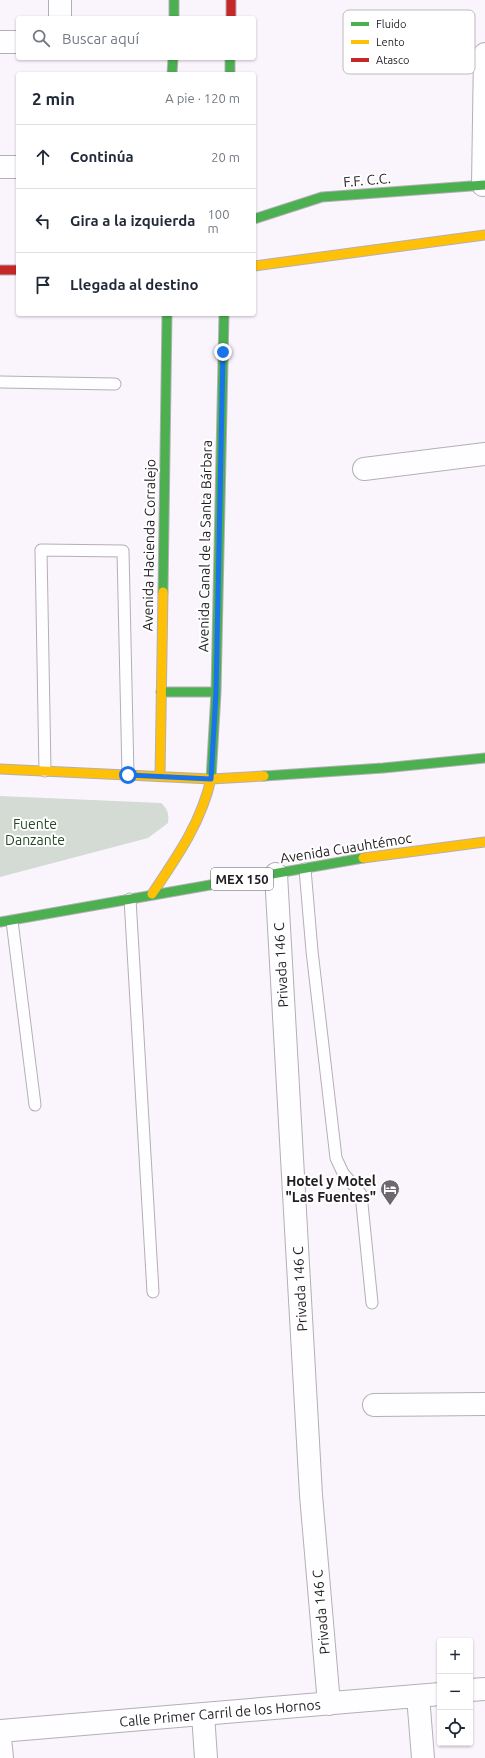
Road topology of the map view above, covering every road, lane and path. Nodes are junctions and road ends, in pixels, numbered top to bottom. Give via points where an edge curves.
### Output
1 (60, 0) edge
2 (174, 0) edge
3 (231, 0) edge
4 (60, 16) edge
5 (174, 16) edge
6 (231, 16) edge
7 (0, 42) edge
8 (16, 42) edge
9 (485, 54) edge
10 (173, 60) edge
11 (230, 60) edge
12 (172, 72) edge
13 (230, 72) edge
14 (16, 166) edge
15 (0, 167) edge
16 (484, 185) edge
17 (256, 218) edge
18 (485, 235) edge
19 (256, 266) edge
20 (0, 270) edge
21 (16, 270) edge
22 (166, 316) edge
23 (224, 316) edge
24 (0, 382) edge
25 (114, 384) dead end
26 (485, 454) edge
27 (364, 469) dead end
28 (161, 692) junction
29 (216, 692) junction
30 (485, 758) edge
31 (0, 769) edge
32 (45, 771) junction
33 (128, 775) junction
34 (160, 776) junction
35 (211, 779) junction
36 (485, 842) edge
37 (305, 869) junction
38 (276, 874) junction
39 (152, 894) junction
40 (130, 899) junction
41 (12, 921) junction
42 (0, 922) edge
43 (35, 1104) dead end
44 (153, 1292) dead end
45 (372, 1302) dead end
46 (485, 1404) edge
47 (374, 1405) dead end
48 (485, 1688) edge
49 (473, 1690) edge
50 (437, 1694) edge
51 (418, 1696) junction
52 (330, 1704) junction
53 (203, 1714) junction
54 (0, 1731) edge
55 (0, 1738) edge
56 (2, 1758) edge
57 (206, 1758) edge
58 (423, 1758) edge

1 - 4 street
2 - 5 main road
3 - 6 main road
7 - 8 street
9 - 16 street
10 - 12 main road
11 - 13 main road
14 - 15 street
16 - 17 main road, F.F. C.C. via 322,198
18 - 19 main road
20 - 21 main road
22 - 28 main road, Avenida Hacienda Corralejo
23 - 29 main road, Avenida Canal de la Santa Bárbara
24 - 25 lane
26 - 27 street
28 - 29 main road
28 - 34 main road, Avenida Hacienda Corralejo
29 - 35 main road, Avenida Canal de la Santa Bárbara
30 - 35 main road via 384,768
31 - 32 main road
32 - 33 main road
32 - 33 lane via 41,550 123,551
33 - 34 main road
34 - 35 main road
35 - 39 main road, Avenida Canal de la Santa Bárbara via 208,798 196,826
36 - 37 main road, Avenida Cuauhtémoc / MEX 150 via 393,853
37 - 38 main road, Avenida Cuauhtémoc / MEX 150
37 - 45 lane via 336,1158 342,1173 361,1194
38 - 39 main road, Avenida Cuauhtémoc / MEX 150
38 - 52 street, Privada 146 C via 311,1495
39 - 40 main road, Avenida Cuauhtémoc / MEX 150
40 - 41 main road, Avenida Cuauhtémoc / MEX 150
40 - 44 lane
41 - 42 main road, Avenida Cuauhtémoc / MEX 150
41 - 43 lane
46 - 47 street
48 - 49 street
50 - 51 street, Calle Primer Carril de los Hornos
51 - 52 street, Calle Primer Carril de los Hornos
51 - 58 street
52 - 53 street, Calle Primer Carril de los Hornos
53 - 54 street, Calle Primer Carril de los Hornos
53 - 57 street
55 - 56 street

